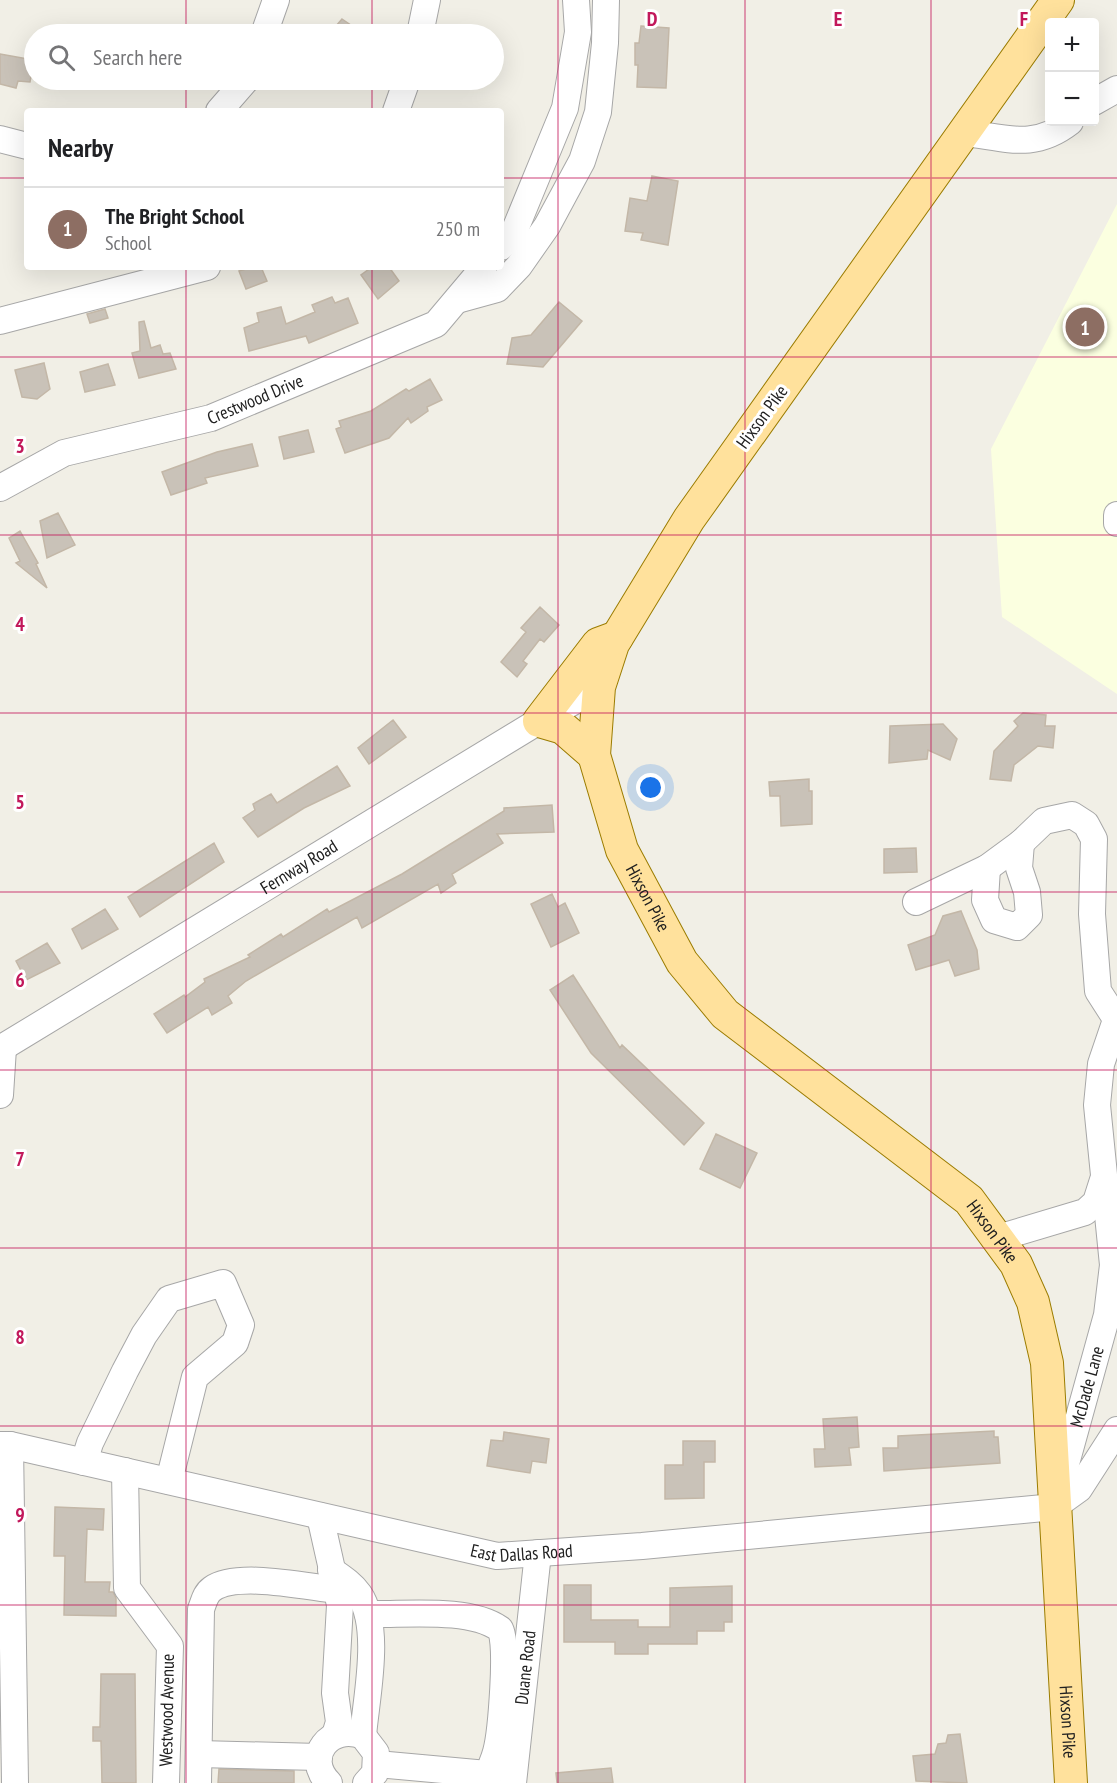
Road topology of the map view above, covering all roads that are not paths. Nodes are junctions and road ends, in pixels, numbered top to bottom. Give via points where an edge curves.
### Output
1 (276, 0) edge
2 (427, 0) edge
3 (576, 0) edge
4 (606, 0) edge
5 (1058, 0) edge
6 (268, 24) edge
7 (422, 24) edge
8 (1117, 89) edge
9 (237, 90) edge
10 (403, 90) edge
11 (1099, 100) edge
12 (222, 108) edge
13 (397, 108) edge
14 (1065, 126) edge
15 (966, 133) junction
16 (0, 139) edge
17 (24, 145) edge
18 (504, 244) edge
19 (196, 270) edge
20 (482, 270) edge
21 (457, 300) junction
22 (0, 321) edge
23 (0, 488) edge
24 (1117, 515) edge
25 (1117, 523) edge
26 (617, 637) junction
27 (599, 687) junction
28 (539, 721) junction
29 (594, 755) junction
30 (1020, 843) junction
31 (987, 868) junction
32 (916, 902) dead end
33 (1117, 1018) edge
34 (1, 1049) edge
35 (0, 1095) edge
36 (1103, 1180) junction
37 (998, 1238) junction
38 (1117, 1430) edge
39 (5, 1445) edge
40 (84, 1462) junction
41 (125, 1471) junction
42 (169, 1481) junction
43 (1054, 1507) junction
44 (320, 1515) junction
45 (538, 1553) junction
46 (334, 1580) junction
47 (368, 1614) junction
48 (335, 1735) junction
49 (363, 1736) junction
50 (199, 1754) junction
51 (319, 1757) junction
52 (371, 1773) edge
53 (488, 1778) edge
54 (15, 1783) edge
55 (166, 1783) edge
56 (198, 1783) edge
57 (328, 1783) edge
58 (513, 1783) edge
59 (1071, 1783) edge

1 - 6 street
2 - 7 street
3 - 18 street via 578,32 565,108 514,232
4 - 21 street via 598,112 582,161 547,226 519,266 497,290
5 - 15 main road, Hixson Pike
8 - 11 street
9 - 12 street
10 - 13 street
14 - 15 street via 1035,141
15 - 26 main road, Hixson Pike via 690,519
16 - 17 street
19 - 22 street
20 - 21 street, Crestwood Drive
21 - 23 street, Crestwood Drive via 436,324 211,418 64,453
24 - 25 street
26 - 27 main road, Hixson Pike
26 - 28 main road via 598,644
27 - 28 street, Fernway Road
27 - 29 main road, Hixson Pike
28 - 29 main road via 563,728
28 - 34 street, Fernway Road
29 - 37 main road, Hixson Pike via 622,850 682,962 725,1014 969,1200
30 - 31 street
30 - 31 street via 1019,868 1029,915 1017,927 994,920 985,900
30 - 33 street via 1044,820 1072,815 1090,831 1094,839 1092,914 1098,991
31 - 32 street
33 - 36 street, McDade Lane via 1101,1064 1098,1095
34 - 35 street
36 - 37 street via 1096,1202 1085,1212
36 - 43 street, McDade Lane via 1113,1265 1107,1315
37 - 43 main road, Hixson Pike via 1016,1264 1033,1302 1047,1363
38 - 43 street via 1079,1489
39 - 40 street, East Dallas Road
39 - 54 street
40 - 41 street, East Dallas Road
40 - 42 street via 125,1371 169,1299 223,1283 242,1325 235,1343 195,1377
41 - 42 street, East Dallas Road
41 - 55 street, Westwood Avenue via 127,1588 170,1646
42 - 44 street, East Dallas Road
43 - 45 street, East Dallas Road
43 - 59 main road, Hixson Pike
44 - 45 street, East Dallas Road via 497,1556
44 - 46 street
45 - 58 street, Duane Road
46 - 47 street via 360,1596
46 - 48 street via 340,1605 335,1693 339,1722
46 - 50 street via 224,1583 206,1596 201,1610
47 - 49 street via 372,1634
47 - 53 street via 469,1616 488,1620 500,1629 505,1649 496,1752
48 - 49 street via 354,1732
48 - 51 street via 324,1744
49 - 52 street via 371,1743
50 - 51 street
50 - 56 street
51 - 57 street
52 - 53 street

